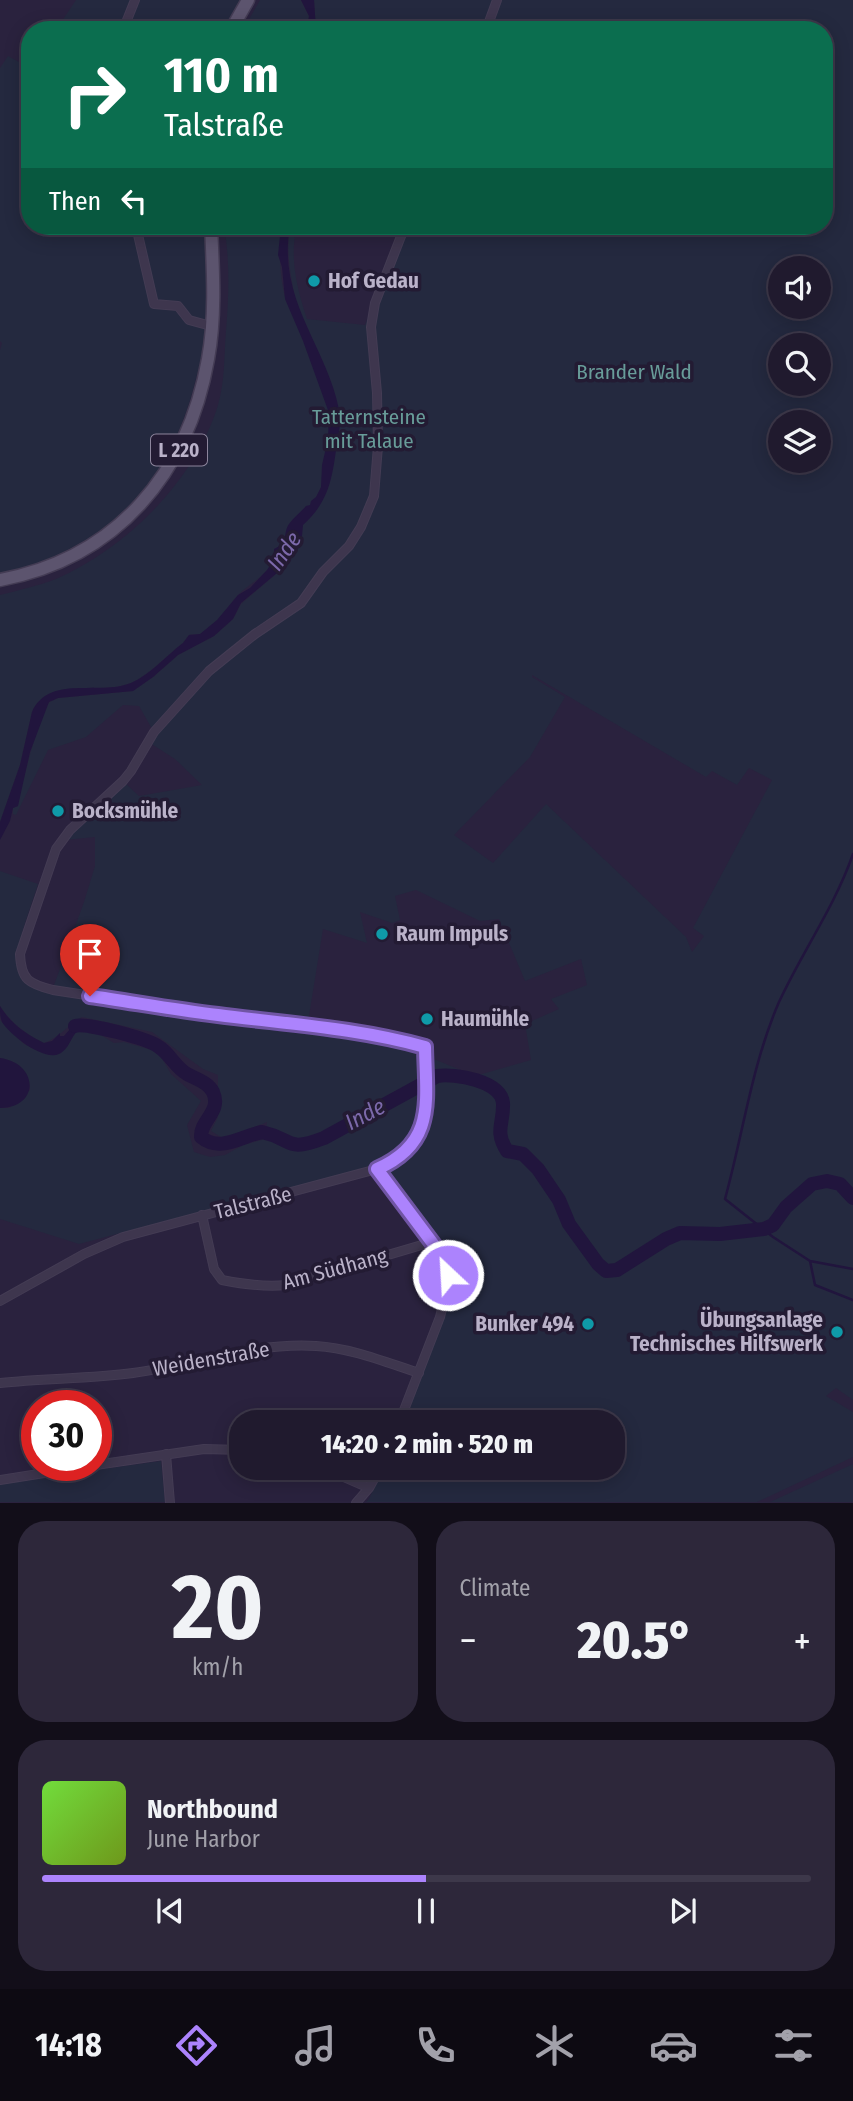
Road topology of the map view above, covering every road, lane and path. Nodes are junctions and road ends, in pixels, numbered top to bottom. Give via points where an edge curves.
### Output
1 (135, 0) edge
2 (248, 0) edge
3 (498, 0) edge
4 (127, 21) edge
5 (236, 21) edge
6 (490, 21) edge
7 (138, 235) edge
8 (211, 235) edge
9 (401, 235) edge
10 (212, 326) junction
11 (0, 580) edge
12 (377, 1169) junction
13 (202, 1216) junction
14 (432, 1242) junction
15 (0, 1301) edge
16 (419, 1373) junction
17 (0, 1383) edge
18 (404, 1410) edge
19 (229, 1450) edge
20 (166, 1454) junction
21 (112, 1462) edge
22 (21, 1477) edge
23 (0, 1480) edge
24 (351, 1480) edge
25 (373, 1480) edge
26 (369, 1488) junction
27 (170, 1503) edge
28 (356, 1503) edge

1 - 4 street
2 - 5 main road
3 - 6 street
7 - 10 street via 154,304 178,306 189,320
8 - 10 main road, L 220
9 - 12 street, Talstraße via 375,303 371,327 378,446 374,496 361,527 301,603 209,671 154,732 131,771 70,830 56,849 20,954 25,978 53,990 383,1036 425,1047 422,1126 401,1156
10 - 11 main road, L 220 via 197,410 160,482 139,506 94,542 40,570
12 - 13 street, Talstraße
12 - 14 street
13 - 14 street, Am Südhang via 214,1269 222,1280 230,1281 286,1285
13 - 15 street, Talstraße via 116,1240
14 - 16 street via 445,1263 448,1285
16 - 17 street, Weidenstraße via 352,1352 278,1346 137,1372
16 - 18 street
19 - 20 street
20 - 21 street
20 - 27 street
22 - 23 street
24 - 26 street
25 - 26 street
26 - 28 street

